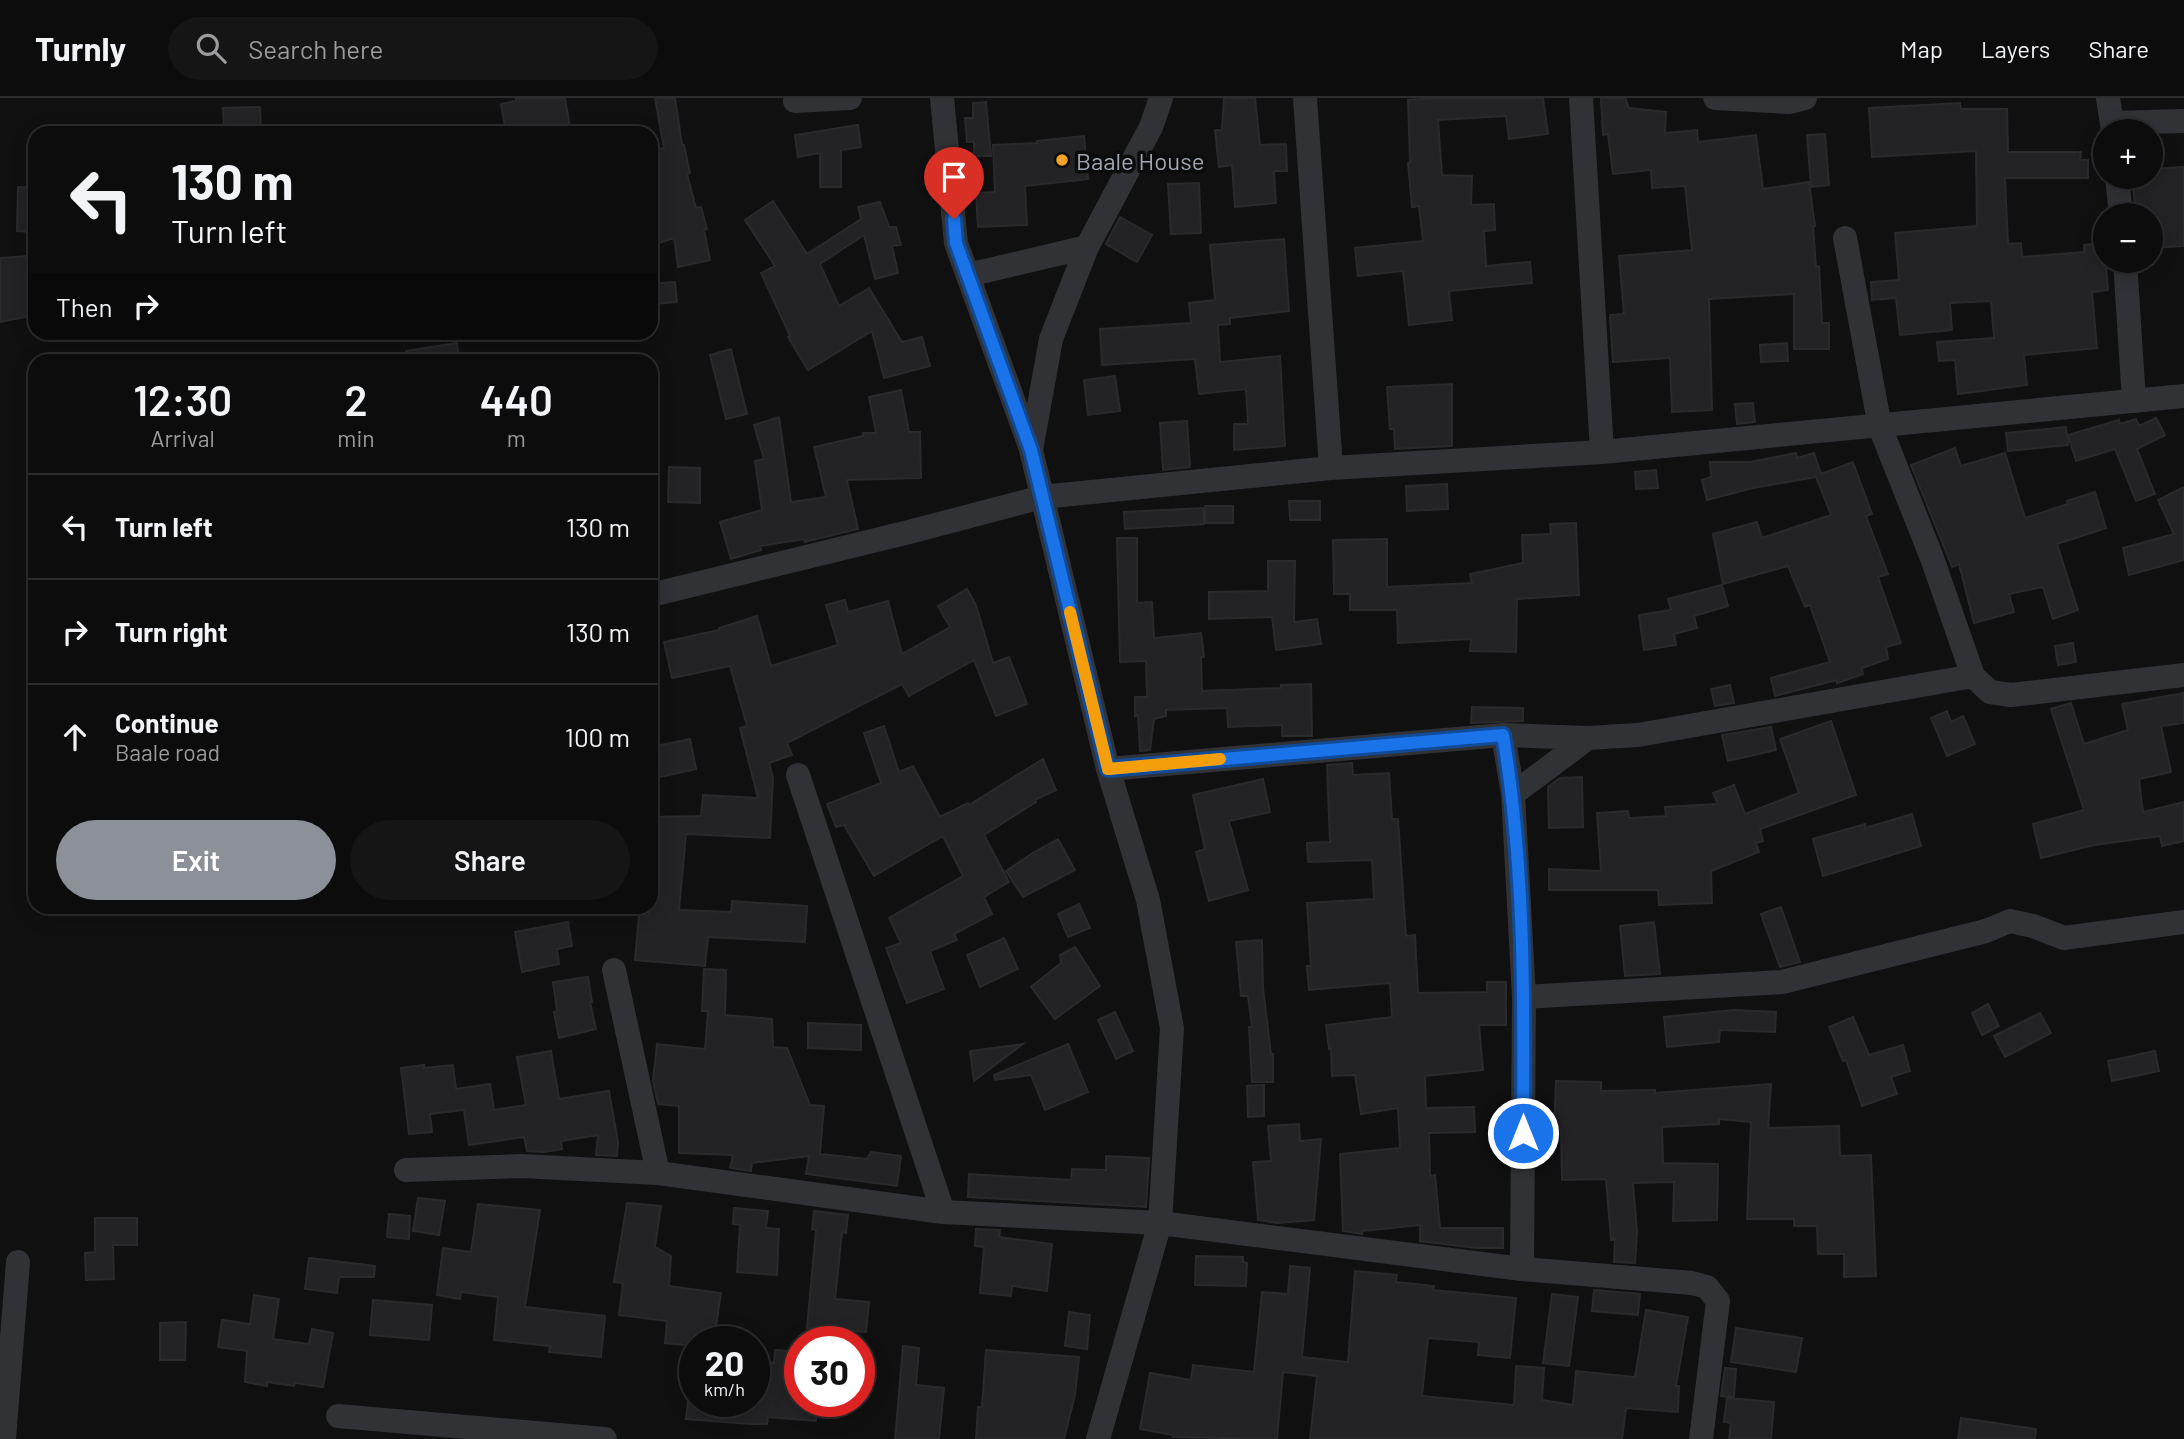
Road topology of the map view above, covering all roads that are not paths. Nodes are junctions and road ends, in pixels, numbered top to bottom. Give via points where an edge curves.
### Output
1 (850, 98) edge
2 (942, 98) edge
3 (1161, 98) edge
4 (1305, 98) edge
5 (1581, 98) edge
6 (1805, 98) edge
7 (2108, 98) edge
8 (1722, 99) edge
9 (795, 101) dead end
10 (2111, 119) edge
11 (2184, 121) edge
12 (2163, 123) edge
13 (1845, 238) dead end
14 (1087, 247) junction
15 (2126, 273) edge
16 (968, 275) junction
17 (2184, 396) edge
18 (2134, 401) junction
19 (1880, 427) junction
20 (1031, 450) junction
21 (1602, 452) junction
22 (1331, 468) junction
23 (1042, 497) junction
24 (658, 592) edge
25 (2184, 675) edge
26 (1973, 676) junction
27 (1503, 735) junction
28 (1588, 738) junction
29 (1108, 769) junction
30 (797, 775) dead end
31 (1513, 794) junction
32 (2184, 922) edge
33 (614, 970) dead end
34 (1524, 997) junction
35 (406, 1170) dead end
36 (658, 1173) junction
37 (943, 1212) junction
38 (1160, 1223) junction
39 (18, 1262) dead end
40 (1522, 1269) junction
41 (338, 1416) dead end
42 (4, 1439) edge
43 (605, 1439) edge
44 (1098, 1439) edge
45 (1701, 1439) edge

1 - 9 street
2 - 16 street via 956,243
3 - 14 street via 1151,127
4 - 22 street
5 - 21 street
6 - 8 street via 1789,102
7 - 10 street
11 - 12 street
13 - 19 street
14 - 16 street
14 - 20 street via 1051,339
15 - 18 street
16 - 20 street
17 - 18 street
18 - 19 street
19 - 21 street
19 - 26 street via 1933,558
20 - 23 street
21 - 22 street
22 - 23 street
23 - 24 street
23 - 29 street
25 - 26 street via 2011,695 1990,692
26 - 28 street via 1637,735
27 - 28 street
27 - 29 street
27 - 31 street
28 - 31 street
29 - 38 street via 1148,900 1172,1028
30 - 37 street
31 - 34 street
32 - 34 street via 2064,938 2010,921 1782,982
33 - 36 street
34 - 40 street
35 - 36 street via 521,1166
36 - 37 street
37 - 38 street
38 - 40 street
38 - 44 street
39 - 42 street
40 - 45 street via 1707,1287 1718,1301
41 - 43 street

